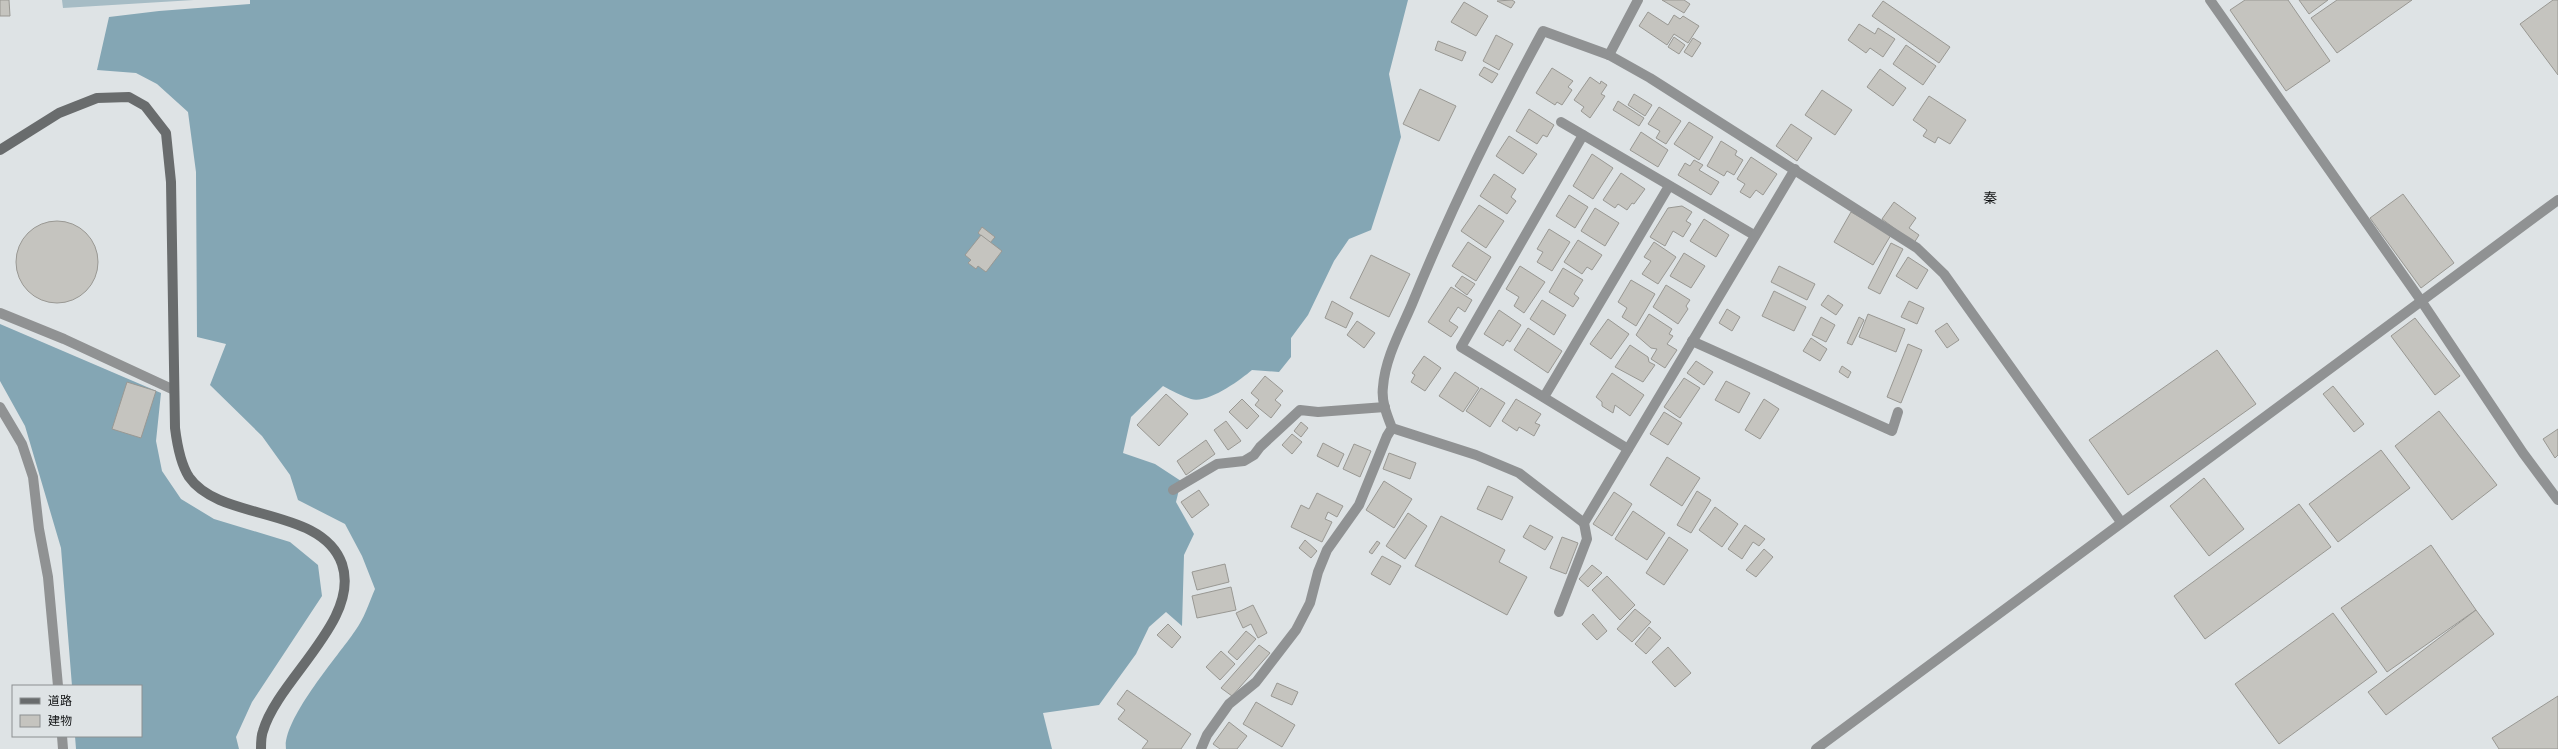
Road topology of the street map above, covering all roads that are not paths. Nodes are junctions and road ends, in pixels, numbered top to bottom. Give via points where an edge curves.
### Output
1 (1638, 0) edge
2 (2210, 0) edge
3 (1609, 55) junction
4 (1561, 122) dead end
5 (1583, 135) junction
6 (0, 150) edge
7 (1795, 169) junction
8 (1669, 186) junction
9 (2558, 200) edge
10 (1754, 235) junction
11 (2422, 302) junction
12 (0, 313) edge
13 (1692, 341) junction
14 (174, 390) junction
15 (1544, 397) junction
16 (0, 407) edge
17 (1385, 407) junction
18 (1898, 412) dead end
19 (1392, 428) junction
20 (1628, 449) junction
21 (1173, 490) dead end
22 (2558, 500) edge
23 (2122, 522) junction
24 (1584, 523) junction
25 (1559, 612) dead end
26 (58, 685) edge
27 (62, 737) edge
28 (63, 749) edge
29 (261, 749) edge
30 (1201, 749) edge
31 (1816, 749) edge

1 - 3 street
2 - 11 street
3 - 7 street
3 - 17 street via 1543,31 1513,86 1422,280 1389,360 1382,387
4 - 5 street
5 - 8 street
5 - 15 street via 1461,347
6 - 14 street via 59,112 97,98 129,97 145,106 157,120 166,134 171,182
7 - 10 street
7 - 23 street via 1917,248 1944,274
8 - 10 street
8 - 15 street
9 - 11 street
10 - 13 street
11 - 22 street via 2523,453
11 - 23 street
12 - 14 street via 64,339
13 - 18 street via 1892,431
13 - 20 street
14 - 29 street via 177,444 189,477 208,494 315,531 334,547 346,579 339,610 272,708 262,732
15 - 20 street
16 - 26 street via 22,444 34,477 39,529 48,578
17 - 19 street
17 - 21 street via 1318,412 1300,410 1254,455 1244,461 1216,464
19 - 24 street via 1476,455 1519,474
19 - 30 street via 1359,505 1327,550 1310,604 1296,630 1256,682 1229,704 1207,735
20 - 24 street
23 - 31 street
24 - 25 street via 1587,539
27 - 28 street

